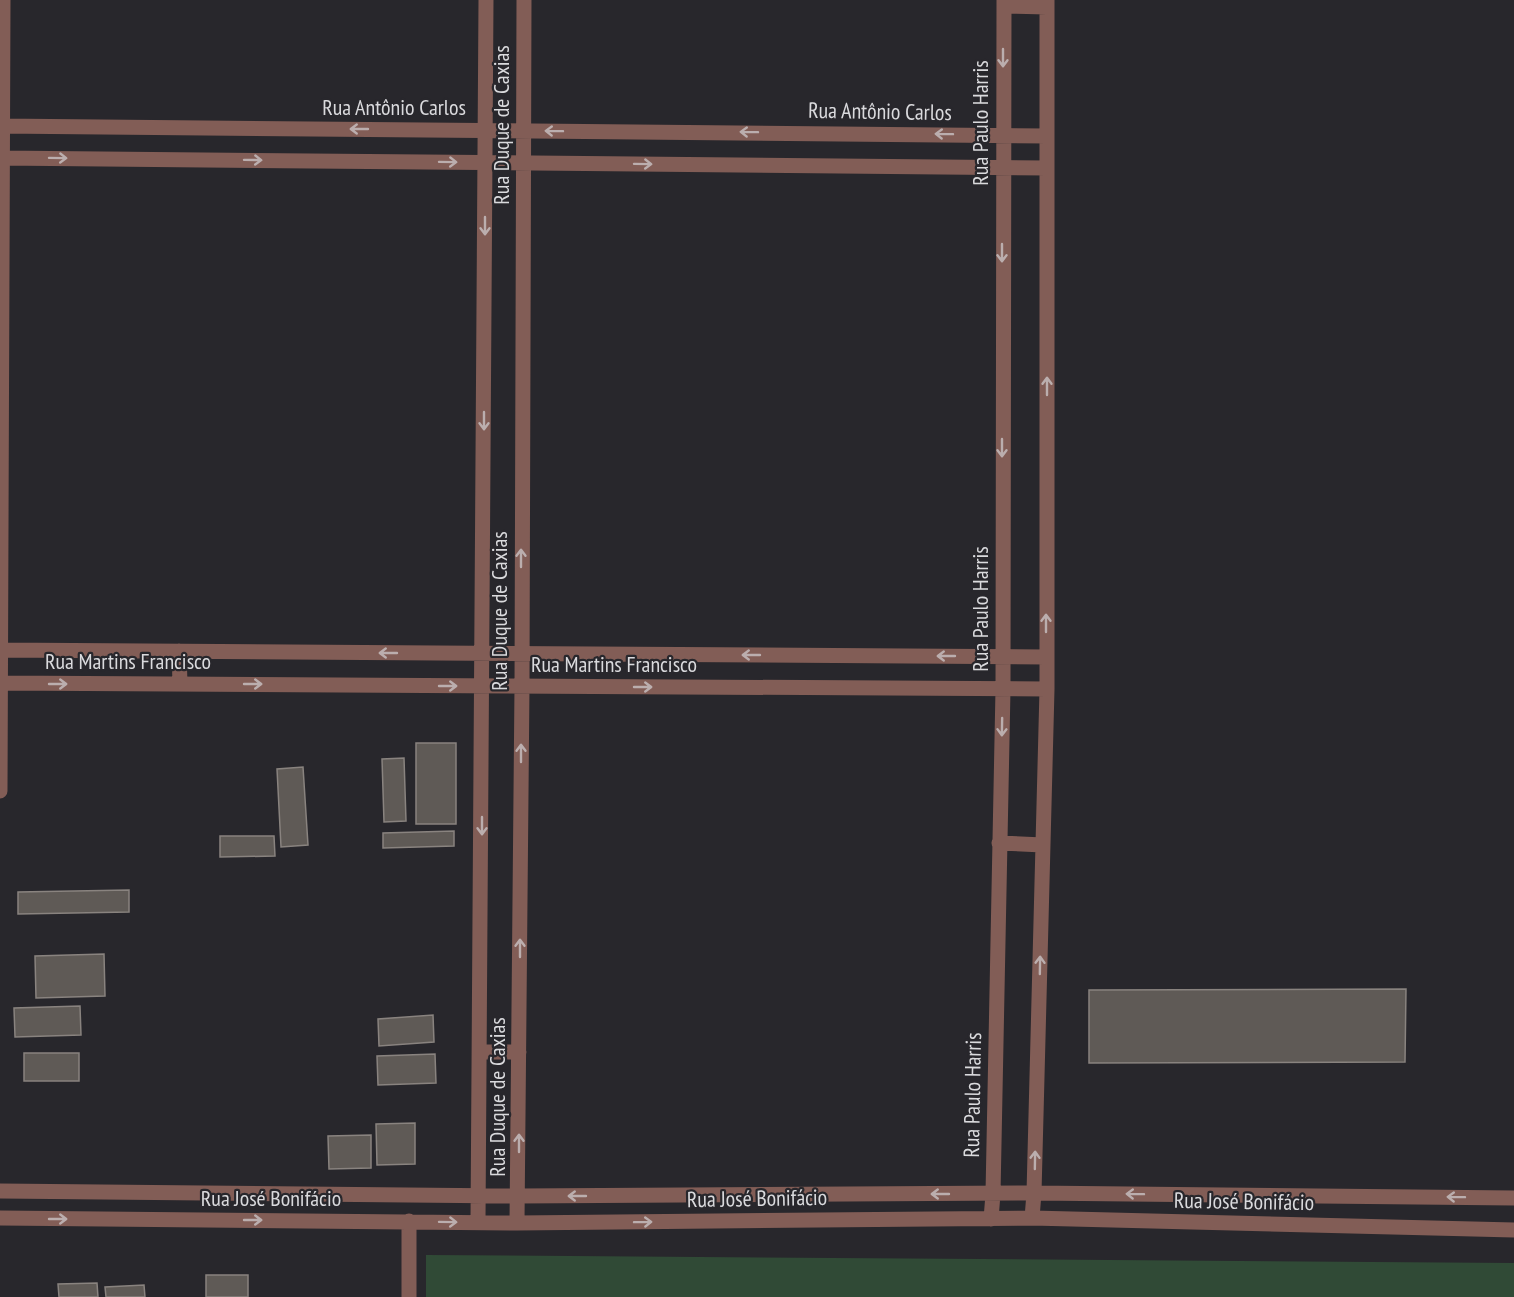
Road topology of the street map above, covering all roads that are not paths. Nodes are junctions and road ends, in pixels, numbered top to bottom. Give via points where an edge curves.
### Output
1 (3, 0) edge
2 (486, 0) edge
3 (524, 0) edge
4 (1004, 3) edge
5 (1047, 4) edge
6 (2, 126) edge
7 (486, 130) junction
8 (524, 130) junction
9 (1003, 135) junction
10 (1047, 136) junction
11 (1, 158) edge
12 (485, 162) junction
13 (524, 163) junction
14 (1003, 167) junction
15 (1047, 168) junction
16 (0, 651) edge
17 (179, 651) junction
18 (482, 653) junction
19 (521, 654) junction
20 (1002, 656) junction
21 (1046, 657) junction
22 (0, 683) edge
23 (180, 684) junction
24 (483, 686) junction
25 (522, 686) junction
26 (1003, 689) junction
27 (1047, 689) junction
28 (0, 791) edge
29 (999, 843) junction
30 (1042, 844) junction
31 (480, 1052) junction
32 (519, 1052) junction
33 (0, 1191) edge
34 (1034, 1193) junction
35 (993, 1194) junction
36 (479, 1196) junction
37 (519, 1196) junction
38 (1514, 1198) edge
39 (0, 1218) edge
40 (991, 1218) junction
41 (1032, 1218) junction
42 (409, 1221) junction
43 (478, 1222) junction
44 (517, 1223) junction
45 (1514, 1230) edge
46 (409, 1297) edge

1 - 6 street
2 - 7 street, Rua Duque de Caxias
3 - 8 street, Rua Duque de Caxias
4 - 5 street
4 -> 9 street, Rua Paulo Harris
5 - 10 street
7 -> 6 street, Rua Antônio Carlos
6 - 11 street
7 - 8 street, Rua Antônio Carlos
7 - 12 street, Rua Duque de Caxias
9 -> 8 street, Rua Antônio Carlos
8 - 13 street, Rua Duque de Caxias
9 - 10 street, Rua Antônio Carlos
9 - 14 street, Rua Paulo Harris
10 - 15 street
11 -> 12 street
11 - 16 street
12 - 13 street
12 -> 18 street, Rua Duque de Caxias
13 -> 14 street
19 -> 13 street, Rua Duque de Caxias
14 - 15 street
14 -> 20 street, Rua Paulo Harris
21 -> 15 street
16 - 17 street, Rua Martins Francisco
16 - 22 street
18 -> 17 street, Rua Martins Francisco
17 - 23 street
18 - 19 street, Rua Martins Francisco
18 - 24 street, Rua Duque de Caxias
20 -> 19 street, Rua Martins Francisco
19 - 25 street, Rua Duque de Caxias
20 - 21 street, Rua Martins Francisco
20 - 26 street, Rua Paulo Harris
21 - 27 street
22 -> 23 street, Rua Martins Francisco
22 - 28 street
23 -> 24 street, Rua Martins Francisco
24 - 25 street, Rua Martins Francisco
24 -> 31 street, Rua Duque de Caxias
25 -> 26 street, Rua Martins Francisco
32 -> 25 street, Rua Duque de Caxias
26 - 27 street, Rua Martins Francisco
26 -> 29 street, Rua Paulo Harris
27 - 30 street
29 - 30 street
29 - 35 street, Rua Paulo Harris
34 -> 30 street
31 - 32 street
31 - 36 street, Rua Duque de Caxias
37 -> 32 street, Rua Duque de Caxias
33 - 36 street, Rua José Bonifácio
34 - 35 street, Rua José Bonifácio
38 -> 34 street, Rua José Bonifácio
34 - 41 street
35 -> 37 street, Rua José Bonifácio
35 - 40 street, Rua Paulo Harris
36 - 37 street, Rua José Bonifácio
36 - 43 street, Rua Duque de Caxias
37 - 44 street, Rua Duque de Caxias
39 -> 42 street, Rua José Bonifácio
40 - 41 street, Rua José Bonifácio
44 -> 40 street, Rua José Bonifácio
41 - 45 street, Rua José Bonifácio
42 -> 43 street, Rua José Bonifácio
42 - 46 street
43 - 44 street, Rua José Bonifácio

